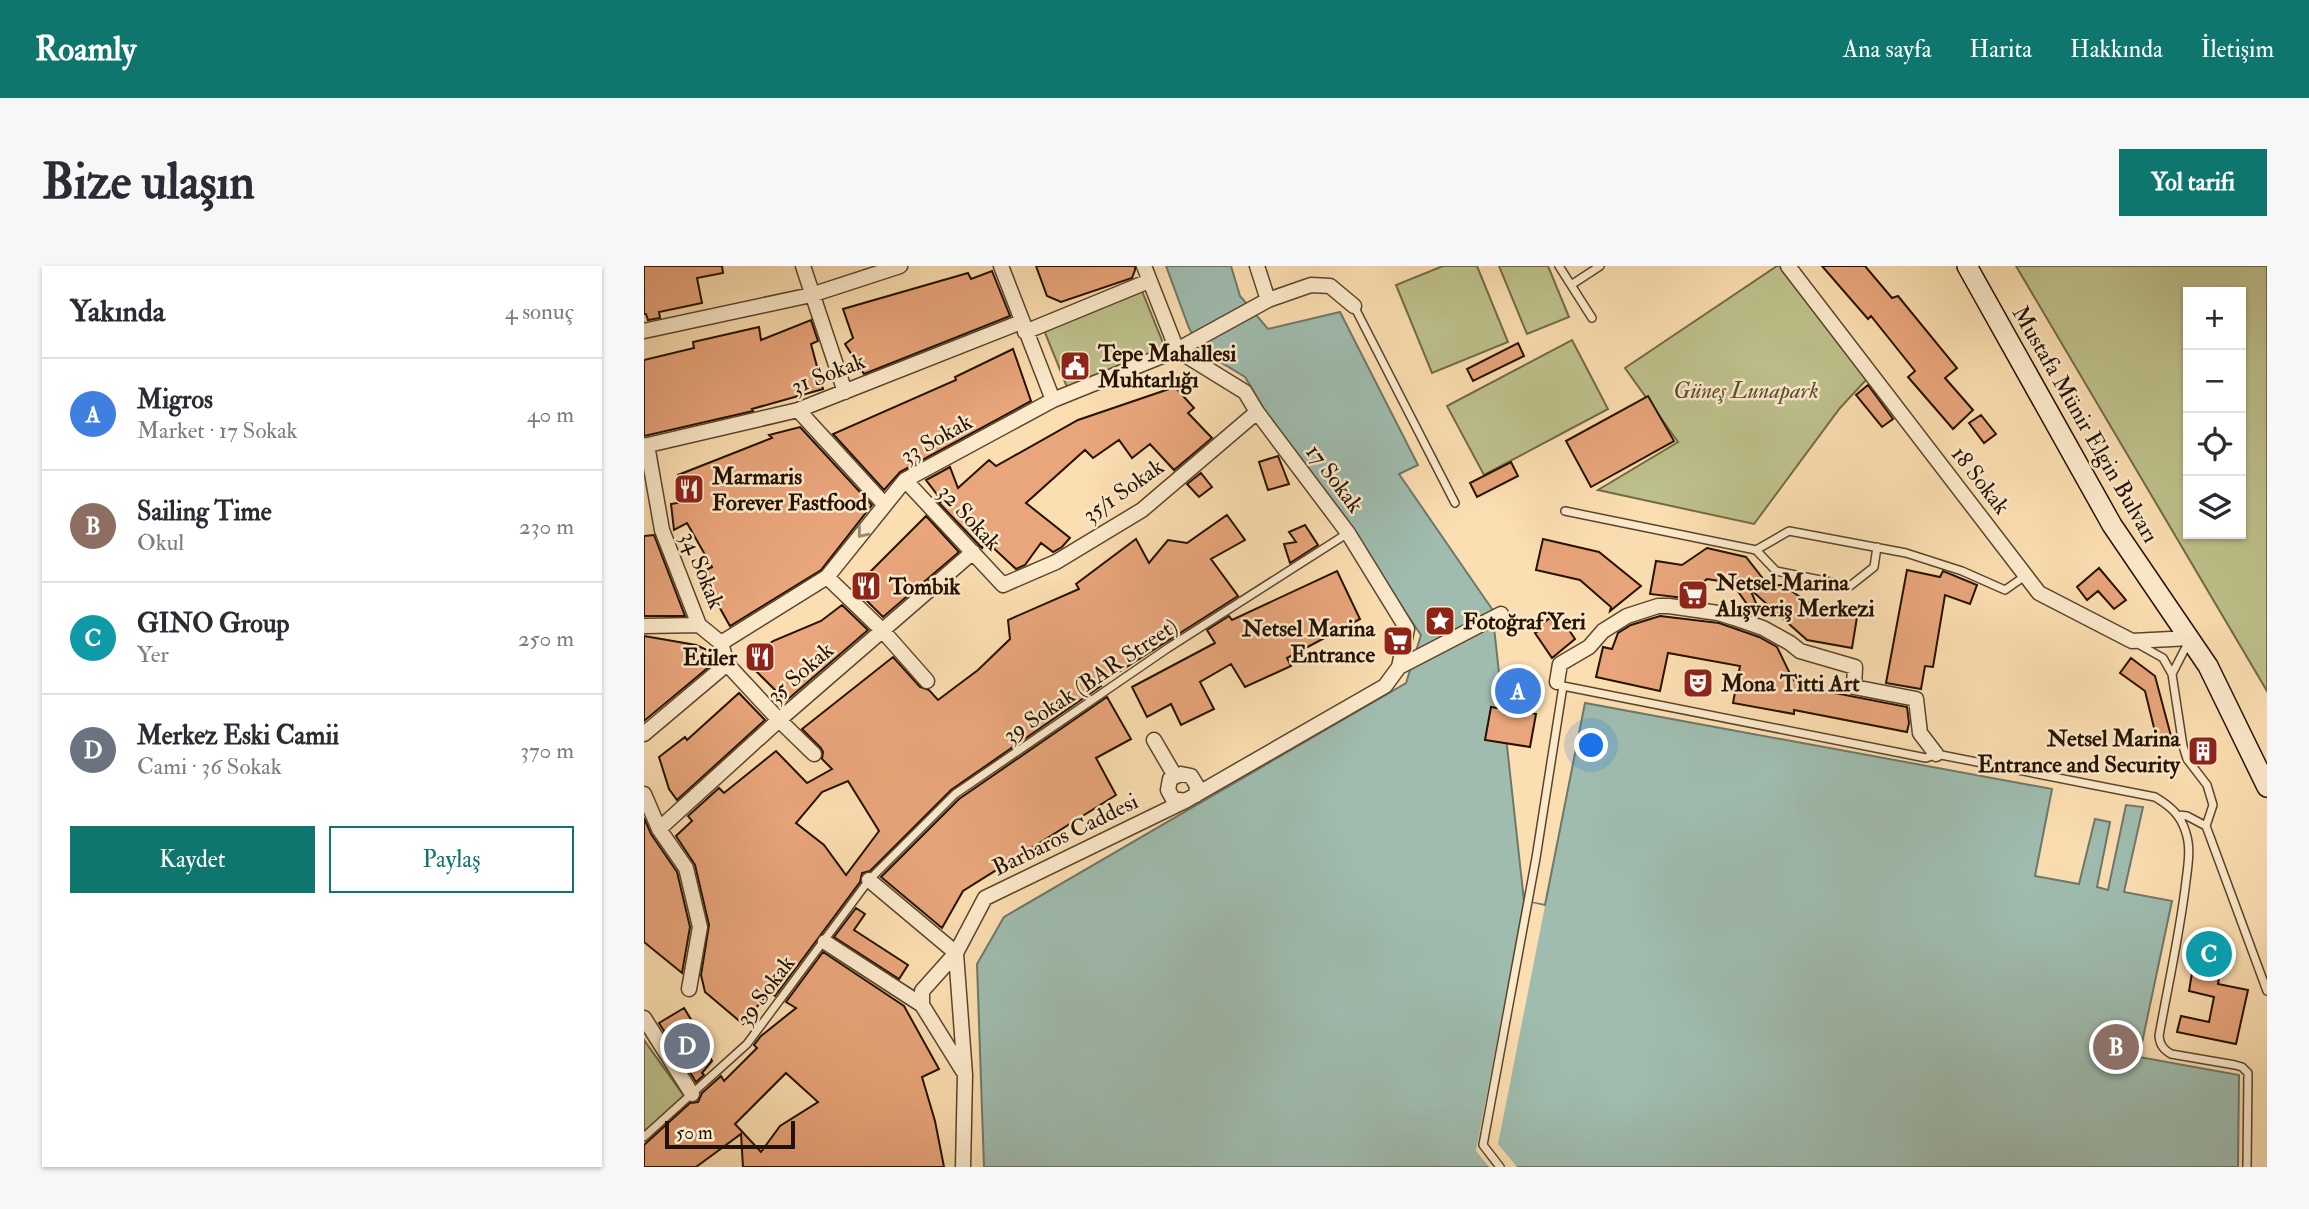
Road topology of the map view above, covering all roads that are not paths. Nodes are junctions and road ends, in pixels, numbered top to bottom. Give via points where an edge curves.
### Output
1 (803, 266) edge
2 (900, 266) edge
3 (1001, 266) edge
4 (1144, 266) edge
5 (1257, 266) edge
6 (1559, 266) edge
7 (1600, 266) edge
8 (1787, 266) edge
9 (1967, 266) edge
10 (1149, 281) junction
11 (1571, 285) junction
12 (811, 295) junction
13 (1264, 302) junction
14 (1354, 306) joint
15 (1592, 318) dead end
16 (1023, 327) junction
17 (644, 331) edge
18 (1184, 346) junction
19 (845, 391) junction
20 (1053, 400) junction
21 (797, 410) junction
22 (1257, 412) junction
23 (645, 445) edge
24 (905, 480) junction
25 (1455, 503) dead end
26 (885, 505) junction
27 (1565, 511) dead end
28 (1348, 533) junction
29 (1877, 547) junction
30 (1756, 550) junction
31 (972, 552) junction
32 (2026, 575) junction
33 (827, 576) junction
34 (1003, 585) joint
35 (1501, 614) dead end
36 (699, 625) junction
37 (644, 626) edge
38 (883, 630) junction
39 (2191, 638) junction
40 (2132, 641) junction
41 (721, 643) junction
42 (727, 664) junction
43 (1399, 667) junction
44 (2172, 674) junction
45 (927, 681) dead end
46 (1557, 682) dead end
47 (779, 720) junction
48 (644, 734) edge
49 (1154, 740) dead end
50 (814, 754) dead end
51 (1936, 754) junction
52 (1175, 776) junction
53 (2267, 787) edge
54 (644, 794) edge
55 (1190, 798) junction
56 (2178, 815) junction
57 (2206, 826) junction
58 (659, 829) junction
59 (869, 880) junction
60 (825, 942) junction
61 (956, 953) junction
62 (689, 989) dead end
63 (2267, 990) edge
64 (922, 1005) junction
65 (644, 1018) edge
66 (965, 1075) junction
67 (692, 1094) junction
68 (644, 1137) edge
69 (963, 1167) edge
70 (1500, 1167) edge
71 (2247, 1167) edge

1 - 12 street
2 - 12 street
3 - 16 street
4 - 10 street
5 - 13 street
6 - 11 lane
7 - 11 lane
8 - 32 street, 18 Sokak
9 - 39 street, Mustafa Münir Elgin Bulvarı via 2112,525
10 - 16 street, 31 Sokak
10 - 18 street
11 - 15 lane
12 - 17 street
12 - 19 street
13 - 14 street, 33 Sokak via 1311,285 1330,286
13 - 18 street, 33 Sokak
14 - 25 lane
16 - 19 street, 31 Sokak
16 - 20 street
18 - 20 street, 33 Sokak
18 - 22 street, 17 Sokak via 1245,392
19 - 21 street, 31 Sokak
20 - 24 street, 33 Sokak
21 - 23 street, 31 Sokak
21 - 26 street
22 - 28 street, 17 Sokak
22 - 34 street, 35/1 Sokak via 1142,510 1056,562
23 - 36 street, 34 Sokak via 662,530
24 - 26 street, 33 Sokak
24 - 31 street, 32 Sokak
26 -> 33 street, 33 Sokak
27 - 30 lane
28 - 43 street, 17 Sokak via 1406,629
28 - 59 lane, 39 Sokak (BAR Street) via 1168,648 956,794
29 - 30 lane via 1788,531
29 - 30 lane via 1874,567 1850,586 1776,571
29 - 32 lane via 1940,564 2005,590
31 - 34 street, 32 Sokak
31 - 38 street, 35 Sokak
32 - 40 street, 18 Sokak via 2039,593
33 - 38 street
33 - 41 street, 33 Sokak
35 - 43 street, Barbaros Caddesi
36 - 37 street
36 - 41 street, 34 Sokak
38 - 45 street
38 - 47 street, 35 Sokak
39 - 40 street
39 - 44 lane
39 - 53 street, Mustafa Münir Elgin Bulvarı
40 - 44 lane via 2163,657
41 - 42 street, 34 Sokak
42 - 47 street, 34 Sokak
42 - 48 street
43 - 55 street, Barbaros Caddesi via 1385,686
44 - 57 lane via 2187,759 2207,785 2213,805
46 - 51 street via 1560,664 1589,648 1603,631 1626,616 1658,606 1718,613 1762,628 1800,651 1855,667 1854,687 1916,699 1920,733
47 - 50 street, 34 Sokak
47 - 58 street, 35 Sokak
49 - 52 street
51 - 56 lane via 2155,797
51 - 70 lane via 1926,758 1563,686 1483,1145
52 - 55 street via 1191,776 1197,786
52 - 55 street via 1168,790 1173,799
54 - 58 street
55 - 61 street, Barbaros Caddesi via 985,898
56 - 57 lane
56 - 71 lane via 2189,855 2160,1043 2171,1054 2235,1065 2248,1073
57 - 63 lane
58 - 62 street via 686,868 700,927
59 - 60 lane, 39 Sokak
59 - 61 street
60 - 64 street
60 - 67 lane, 39 Sokak via 747,1044
61 - 64 street, Barbaros Caddesi via 922,991
61 - 66 street
64 - 66 street
65 - 67 street
66 - 69 street
67 - 68 lane, 39 Sokak

